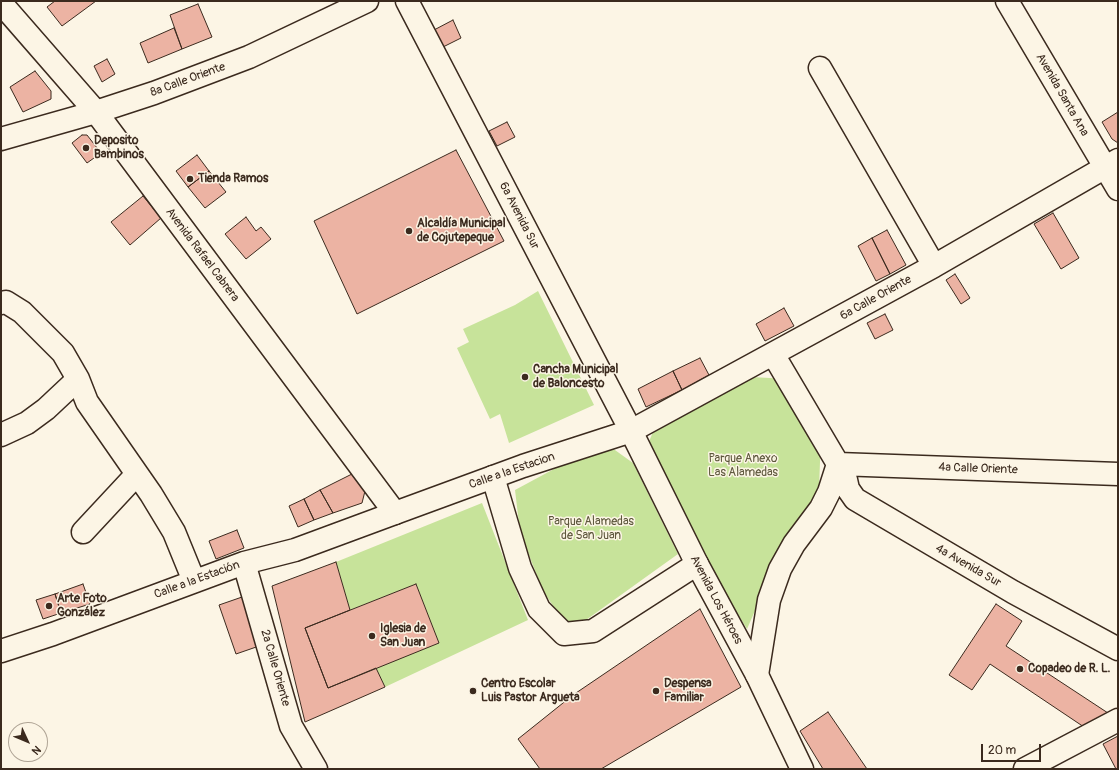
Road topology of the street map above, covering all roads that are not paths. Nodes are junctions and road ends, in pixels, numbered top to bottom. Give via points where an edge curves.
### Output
1 (367, 1) edge
2 (407, 1) edge
3 (1007, 1) edge
4 (1, 3) edge
5 (820, 68) dead end
6 (96, 112) junction
7 (1, 139) edge
8 (1111, 164) edge
9 (1118, 189) edge
10 (934, 266) junction
11 (1, 303) edge
12 (773, 354) junction
13 (78, 379) junction
14 (630, 431) junction
15 (1, 435) edge
16 (838, 464) junction
17 (136, 474) junction
18 (1118, 474) edge
19 (494, 477) junction
20 (395, 513) junction
21 (83, 532) dead end
22 (244, 563) junction
23 (696, 564) junction
24 (194, 581) junction
25 (1118, 649) edge
26 (1, 651) edge
27 (756, 675) junction
28 (1118, 720) edge
29 (316, 769) edge
30 (802, 769) edge
31 (1025, 769) edge

1 - 6 street, 8a Calle Oriente via 249,57
2 - 14 street, 6a Avenida Sur
3 - 8 street, Avenida Santa Ana
4 - 6 street, Avenida Rafael Cabrera
5 - 10 street
6 - 7 street, 8a Calle Oriente
6 - 20 street, Avenida Rafael Cabrera
8 - 9 street, Avenida Santa Ana
8 - 10 street, 6a Calle Oriente
10 - 12 street, 6a Calle Oriente
11 - 13 street via 6,302 32,322 63,353
12 - 14 street, 6a Calle Oriente
12 - 16 street, 4a Avenida Sur
13 - 15 street via 27,423
13 - 17 street via 86,402
14 - 19 street, Calle a la Estacion
14 - 23 street, Avenida Los Héroes
16 - 18 street, 4a Calle Oriente
16 - 25 street, 4a Avenida Sur via 848,489 864,506
16 - 27 street via 821,508 794,544 780,569 769,600
17 - 21 street
17 - 24 street via 174,532
19 - 20 street, Calle a la Estacion
19 - 23 street via 520,568 539,609 564,634 593,631
20 - 22 street, Calle a la Estación via 295,550
22 - 24 street, Calle a la Estación
22 - 29 street, 2a Calle Oriente via 292,726
23 - 27 street, Avenida Los Héroes
24 - 26 street, Calle a la Estación
27 - 30 street, Avenida Los Héroes
28 - 31 street

